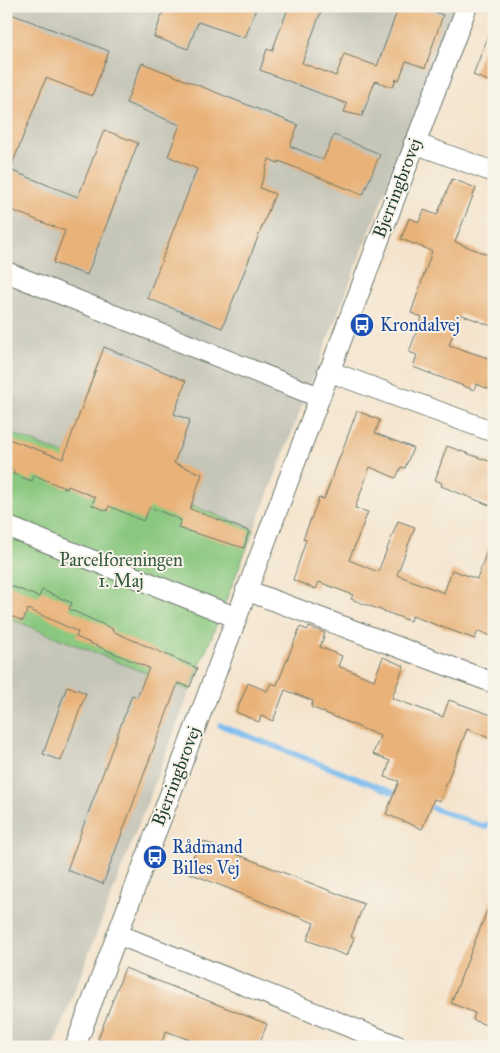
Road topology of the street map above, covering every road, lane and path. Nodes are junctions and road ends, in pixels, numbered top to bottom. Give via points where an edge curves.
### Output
1 (467, 6) edge
2 (414, 144) junction
3 (494, 172) edge
4 (6, 272) edge
5 (328, 371) junction
6 (319, 398) junction
7 (494, 432) edge
8 (6, 526) edge
9 (246, 590) junction
10 (236, 617) junction
11 (494, 684) edge
12 (117, 934) junction
13 (75, 1047) edge
14 (400, 1047) edge

1 - 2 street, Bjerringbrovej
2 - 3 street
2 - 5 street, Bjerringbrovej
4 - 6 street
5 - 6 street, Bjerringbrovej
5 - 7 street
6 - 9 street, Bjerringbrovej
8 - 10 street
9 - 10 street, Bjerringbrovej
9 - 11 street
10 - 12 street, Bjerringbrovej
12 - 13 street, Bjerringbrovej
12 - 14 street

